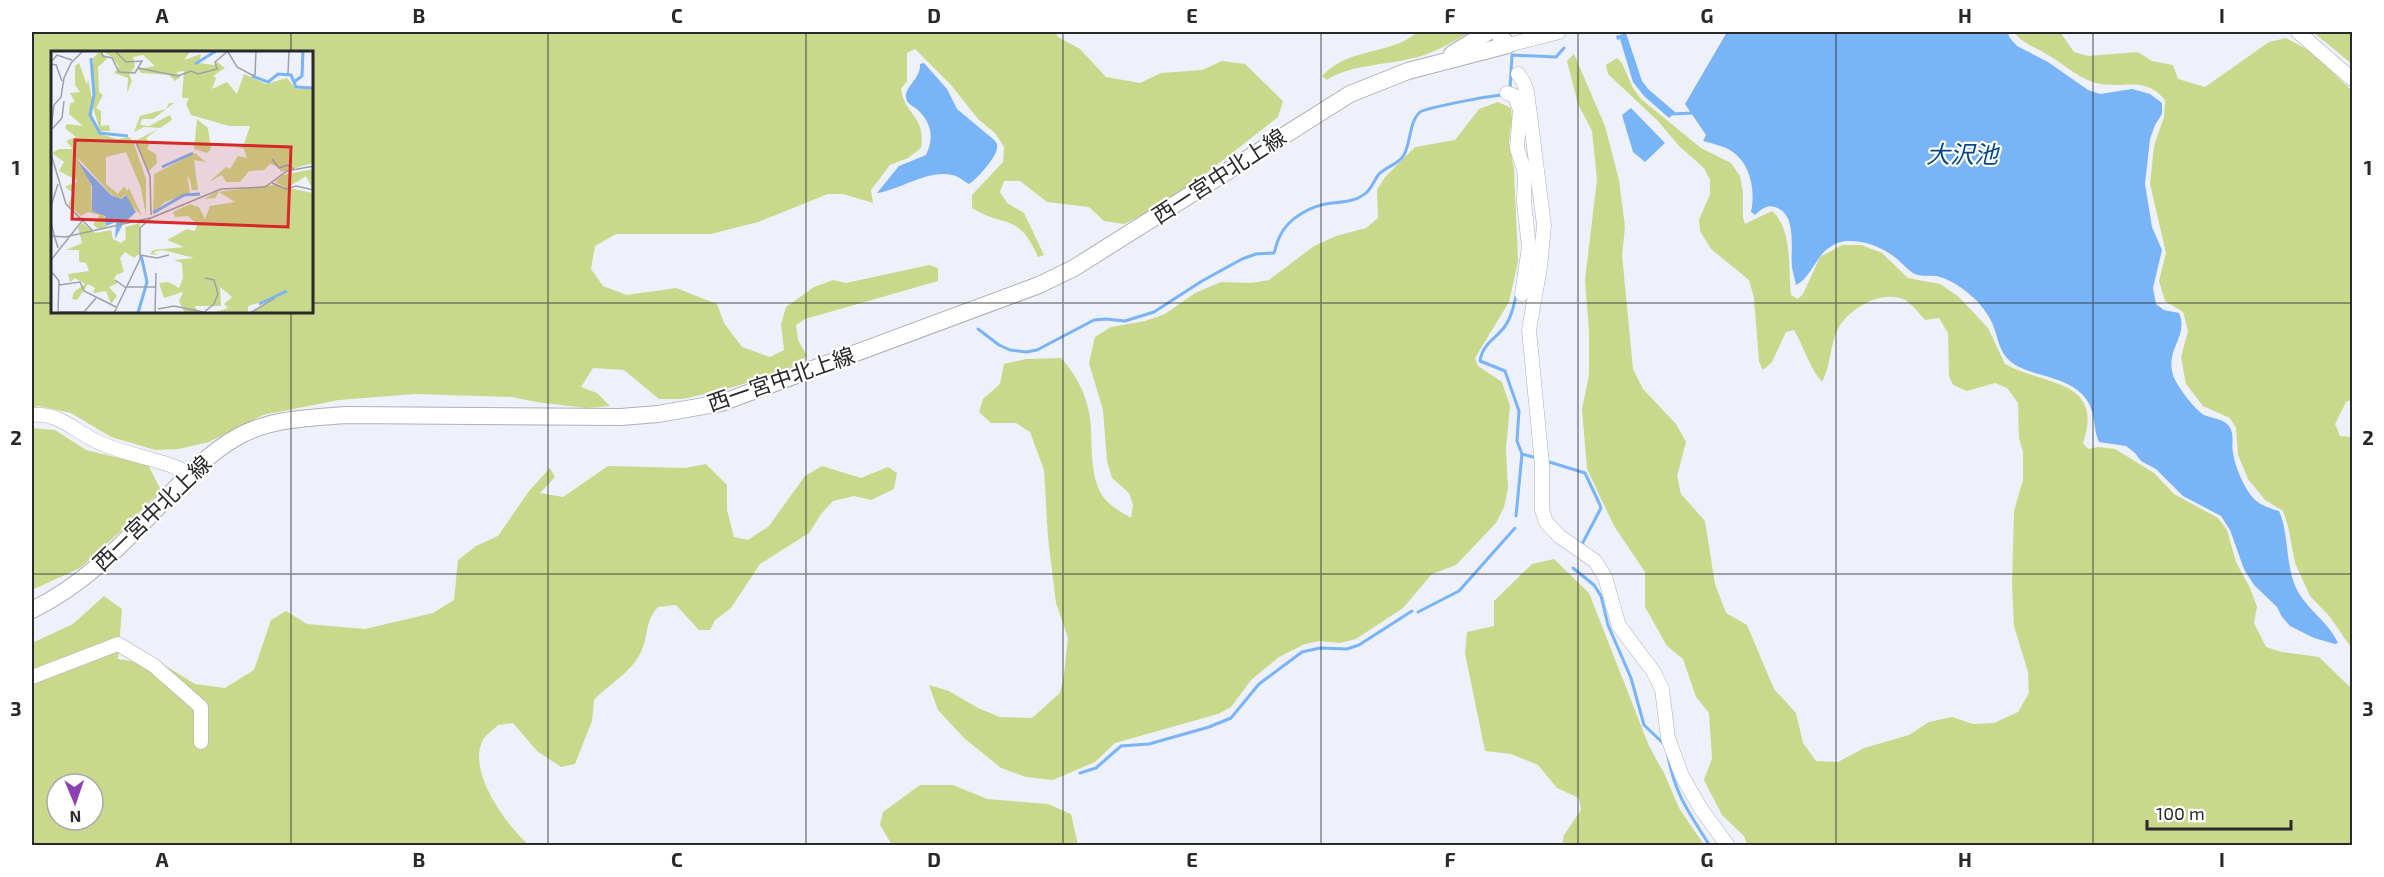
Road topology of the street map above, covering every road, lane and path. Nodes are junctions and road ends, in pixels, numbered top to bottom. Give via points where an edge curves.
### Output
1 (1488, 32) edge
2 (1559, 32) edge
3 (2298, 32) edge
4 (1504, 38) edge
5 (1442, 62) junction
6 (1518, 74) dead end
7 (2352, 79) edge
8 (1507, 93) dead end
9 (1522, 294) dead end
10 (32, 415) edge
11 (189, 474) junction
12 (32, 610) edge
13 (32, 677) edge
14 (201, 742) dead end
15 (1728, 846) edge

1 - 5 main road
2 - 4 street
3 - 7 street
4 - 5 main road, 西一宮中北上線
5 - 11 main road, 西一宮中北上線 via 1350,94 1057,277 722,403 621,417 302,418 269,424 239,436
6 - 15 street via 1527,92 1544,225 1529,330 1542,464 1542,510 1546,522 1559,536 1595,561 1605,577 1620,626 1662,689 1668,738 1682,776
8 - 9 street via 1515,96 1520,110 1517,148 1525,173 1528,247
10 - 11 street via 56,417 129,455 176,466
11 - 12 main road, 西一宮中北上線 via 99,566
13 - 14 street via 118,644 153,665 201,707

